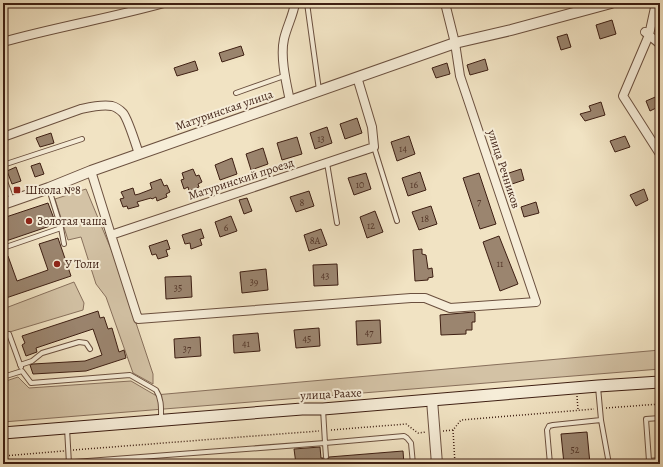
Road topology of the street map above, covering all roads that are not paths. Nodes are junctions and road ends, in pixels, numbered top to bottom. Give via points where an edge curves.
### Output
1 (164, 3) edge
2 (295, 3) edge
3 (307, 3) edge
4 (445, 3) edge
5 (611, 3) edge
6 (656, 3) edge
7 (647, 34) junction
8 (3, 42) edge
9 (455, 43) junction
10 (660, 44) edge
11 (284, 76) junction
12 (357, 77) junction
13 (319, 90) junction
14 (236, 93) dead end
15 (290, 101) junction
16 (3, 137) edge
17 (82, 139) dead end
18 (374, 147) junction
19 (139, 154) junction
20 (660, 154) edge
21 (327, 163) junction
22 (3, 165) edge
23 (91, 171) junction
24 (3, 176) edge
25 (49, 188) junction
26 (8, 202) edge
27 (397, 221) dead end
28 (337, 222) dead end
29 (61, 228) junction
30 (111, 235) junction
31 (64, 244) dead end
32 (3, 248) edge
33 (9, 334) dead end
34 (90, 349) dead end
35 (20, 365) junction
36 (22, 371) junction
37 (3, 376) edge
38 (660, 382) edge
39 (598, 386) junction
40 (432, 400) junction
41 (323, 409) junction
42 (660, 418) edge
43 (161, 420) junction
44 (601, 420) junction
45 (67, 428) junction
46 (3, 433) edge
47 (325, 443) junction
48 (326, 457) dead end
49 (660, 460) edge
50 (69, 463) edge
51 (48, 464) edge
52 (413, 464) edge
53 (437, 464) edge
54 (550, 464) edge
55 (609, 464) edge

1 - 8 street
2 - 11 street via 283,47
3 - 13 lane
4 - 9 street
5 - 9 street, Матуринская улица
6 - 7 street
7 - 10 street
7 - 20 street via 623,96
9 - 12 street, Матуринская улица
9 - 30 street, улица Речников via 460,76 536,302 450,308 424,298 411,298 138,319
11 - 14 lane
11 - 15 street
12 - 13 street, Матуринская улица
12 - 18 street via 372,127
13 - 15 street, Матуринская улица
15 - 19 street, Матуринская улица
16 - 19 street via 81,110 112,106 125,116
17 - 22 lane
18 - 21 street, Матуринский проезд
18 - 27 lane
19 - 23 street, Матуринская улица
21 - 28 lane
21 - 30 street, Матуринский проезд
23 - 25 street, Матуринская улица
23 - 30 street
24 - 26 lane
25 - 26 street, Матуринская улица
25 - 29 lane
29 - 31 lane
29 - 32 lane
33 - 35 lane
34 - 35 lane via 86,343 79,342 42,353 32,361
35 - 36 lane
36 - 37 lane
36 - 43 lane via 31,383 130,375 156,390 160,399
38 - 39 main road, улица Раахе
39 - 40 main road, улица Раахе
39 - 44 lane
40 - 41 main road, улица Раахе
40 - 53 street
41 - 43 main road, улица Раахе
41 - 47 lane
42 - 49 lane via 646,419 649,461
43 - 45 main road, улица Раахе
44 - 54 lane via 549,426 547,430
44 - 55 lane
45 - 46 main road, улица Раахе
45 - 50 lane
47 - 48 lane
47 - 50 lane
47 - 52 lane via 404,436 411,443
50 - 51 lane

